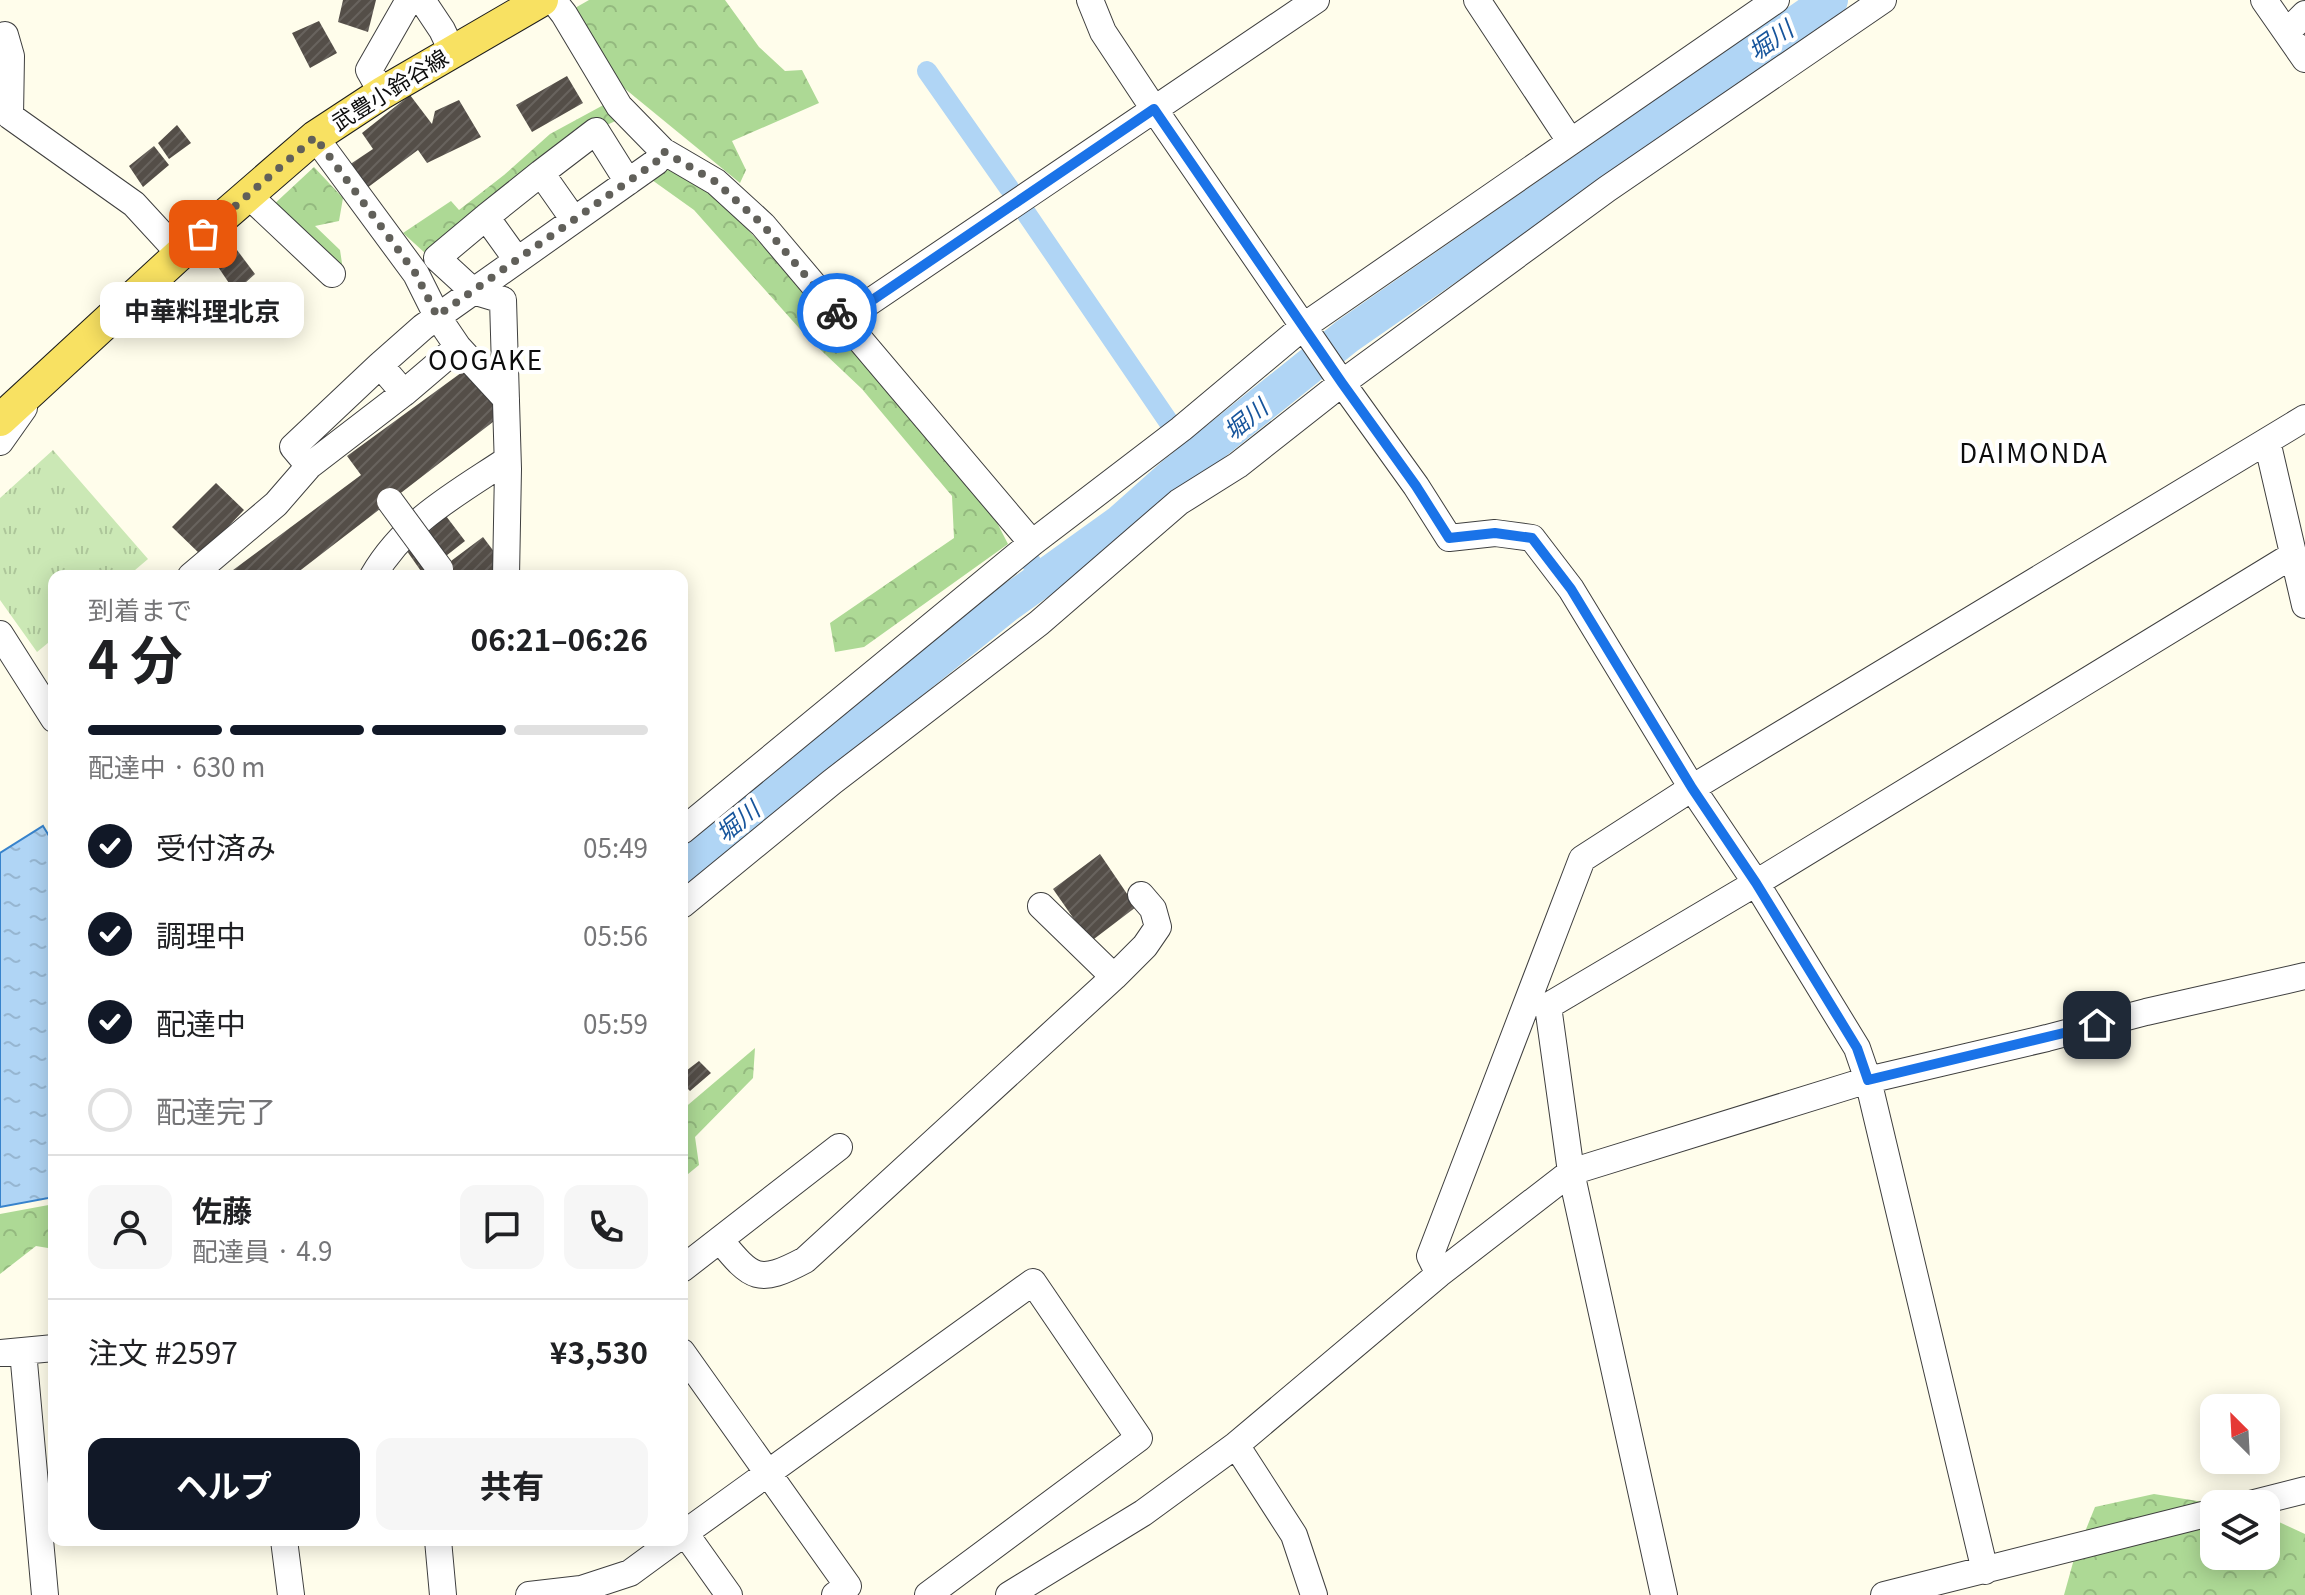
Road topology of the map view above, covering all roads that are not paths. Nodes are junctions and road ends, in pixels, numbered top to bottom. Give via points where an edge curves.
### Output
1 (409, 0) edge
2 (422, 0) edge
3 (542, 0) edge
4 (553, 0) edge
5 (1090, 0) edge
6 (1316, 0) edge
7 (1477, 0) edge
8 (1776, 0) edge
9 (1883, 0) edge
10 (2264, 0) edge
11 (2296, 23) edge
12 (2, 33) edge
13 (452, 51) junction
14 (2305, 59) edge
15 (382, 93) junction
16 (1154, 109) junction
17 (5, 118) edge
18 (315, 137) junction
19 (1570, 141) junction
20 (663, 151) junction
21 (541, 173) junction
22 (628, 182) junction
23 (248, 195) junction
24 (486, 217) junction
25 (574, 220) junction
26 (180, 254) junction
27 (517, 260) junction
28 (332, 274) dead end
29 (473, 291) junction
30 (437, 316) junction
31 (843, 320) junction
32 (1304, 326) junction
33 (458, 347) junction
34 (380, 365) junction
35 (42, 382) junction
36 (1342, 383) junction
37 (404, 393) junction
38 (506, 399) junction
39 (2305, 418) edge
40 (0, 420) edge
41 (2267, 441) junction
42 (0, 442) edge
43 (507, 460) junction
44 (309, 466) junction
45 (390, 501) dead end
46 (1032, 543) junction
47 (2293, 555) junction
48 (440, 569) dead end
49 (198, 570) edge
50 (376, 570) edge
51 (506, 570) edge
52 (2305, 605) edge
53 (0, 634) edge
54 (48, 710) edge
55 (1692, 788) junction
56 (688, 819) edge
57 (1756, 883) junction
58 (688, 888) edge
59 (1141, 895) dead end
60 (1041, 906) dead end
61 (2305, 976) edge
62 (1114, 977) junction
63 (1868, 1080) junction
64 (839, 1147) dead end
65 (1571, 1172) junction
66 (720, 1240) junction
67 (688, 1264) edge
68 (1439, 1274) junction
69 (48, 1349) edge
70 (11, 1352) edge
71 (688, 1361) edge
72 (1236, 1445) junction
73 (767, 1473) junction
74 (2305, 1490) edge
75 (2280, 1496) edge
76 (2200, 1516) edge
77 (688, 1531) edge
78 (688, 1545) edge
79 (285, 1546) edge
80 (439, 1546) edge
81 (667, 1546) edge
82 (1985, 1571) junction
83 (581, 1592) edge
84 (846, 1592) edge
85 (45, 1595) edge
86 (291, 1595) edge
87 (443, 1595) edge
88 (529, 1595) edge
89 (729, 1595) edge
90 (928, 1595) edge
91 (1009, 1595) edge
92 (1314, 1595) edge
93 (1664, 1595) edge
94 (1884, 1595) edge

1 - 15 street via 369,70
2 - 13 street
3 - 13 main road, 武豊小鈴谷線
4 - 20 street via 619,106
5 - 16 street via 1103,32
6 - 16 street
7 - 19 street
8 - 19 street
9 - 36 street via 1607,189
10 - 11 street
11 - 14 street
12 - 17 street via 11,56
13 - 15 main road, 武豊小鈴谷線
15 - 18 main road, 武豊小鈴谷線
16 - 31 street
16 - 32 street
17 - 26 street via 134,204
18 - 23 main road, 武豊小鈴谷線
18 - 30 street via 416,274
19 - 32 street
20 - 22 street
20 - 31 street via 716,182 763,225
21 - 22 street via 596,131
21 - 24 street
21 - 25 street
22 - 25 street
23 - 26 main road, 武豊小鈴谷線
23 - 28 street
24 - 27 street
24 - 29 street via 437,258
25 - 27 street
26 - 35 main road, 武豊小鈴谷線
27 - 29 street
29 - 30 street
29 - 38 street via 503,300
30 - 33 street
30 - 34 street
31 - 46 street
32 - 36 street
32 - 46 street
33 - 37 street
33 - 38 street
34 - 37 street
34 - 44 street via 293,447
35 - 40 main road, 武豊小鈴谷線
35 - 42 street
36 - 55 street via 1449,538 1495,533 1532,538 1571,589
36 - 58 street via 1238,465 1179,502 1039,623
37 - 44 street
38 - 43 street
39 - 41 street
41 - 47 street
41 - 55 street
43 - 50 street via 423,516
43 - 51 street
44 - 49 street via 276,504
45 - 48 street, bridge
46 - 56 street
47 - 52 street
47 - 57 street
53 - 54 street
55 - 57 street
55 - 68 street via 1582,859 1430,1256
57 - 63 street via 1857,1048
57 - 65 street via 1548,1006
59 - 62 street via 1153,909 1158,927
60 - 62 street
61 - 63 street
62 - 66 street via 805,1260 780,1274 759,1276 743,1269
63 - 65 street
63 - 82 street
64 - 66 street
65 - 68 street
65 - 93 street
66 - 67 street
68 - 72 street
69 - 70 street
70 - 85 street
71 - 73 street
72 - 91 street via 1143,1513
72 - 92 street via 1294,1535
73 - 77 street
73 - 84 street
73 - 90 street via 1033,1282 1139,1438
74 - 75 street
76 - 82 street
78 - 89 street
79 - 86 street
80 - 87 street
81 - 83 street via 630,1573
82 - 94 street
83 - 88 street

